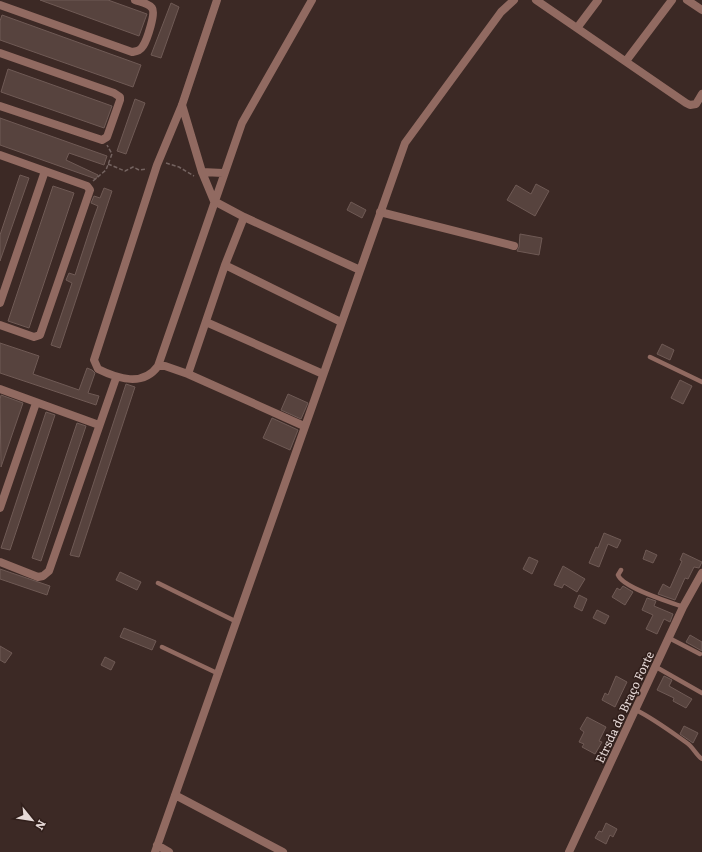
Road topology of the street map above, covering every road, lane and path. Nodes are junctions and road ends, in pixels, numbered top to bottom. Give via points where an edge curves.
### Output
1 (135, 0) edge
2 (217, 0) edge
3 (312, 0) edge
4 (514, 0) edge
5 (536, 0) edge
6 (598, 0) edge
7 (672, 0) edge
8 (687, 0) edge
9 (0, 5) edge
10 (702, 10) edge
11 (577, 28) junction
12 (0, 53) edge
13 (626, 61) junction
14 (702, 94) edge
15 (182, 105) junction
16 (0, 106) edge
17 (104, 140) junction
18 (0, 155) edge
19 (45, 171) junction
20 (202, 172) junction
21 (224, 173) junction
22 (87, 186) junction
23 (214, 201) junction
24 (380, 212) junction
25 (244, 217) junction
26 (514, 246) dead end
27 (225, 265) junction
28 (360, 270) junction
29 (0, 303) edge
30 (206, 322) junction
31 (341, 322) junction
32 (0, 325) edge
33 (650, 357) dead end
34 (158, 366) junction
35 (188, 374) junction
36 (323, 374) junction
37 (116, 378) junction
38 (702, 382) edge
39 (0, 389) edge
40 (36, 403) junction
41 (99, 425) junction
42 (304, 426) junction
43 (0, 508) edge
44 (0, 562) edge
45 (621, 570) dead end
46 (702, 573) edge
47 (158, 583) dead end
48 (699, 587) edge
49 (683, 607) junction
50 (237, 622) junction
51 (669, 638) junction
52 (162, 647) dead end
53 (700, 654) dead end
54 (656, 667) junction
55 (219, 674) junction
56 (702, 693) edge
57 (636, 710) junction
58 (702, 759) edge
59 (175, 795) junction
60 (156, 849) edge
61 (169, 852) edge
62 (283, 852) edge
63 (570, 852) edge

1 - 9 street via 149,5 155,14 143,46 139,51 132,52
2 - 15 street
3 - 21 street via 242,123
4 - 24 street via 501,12 406,143
5 - 11 street
6 - 11 street
7 - 13 street
8 - 10 street
11 - 13 street
12 - 17 street via 120,97 120,103
13 - 14 street via 690,105 696,104
15 - 20 street
15 - 37 street via 157,165 94,360 98,369
16 - 17 street
17 - 22 path via 112,154 106,170
18 - 19 street
19 - 22 street
19 - 29 street
20 - 21 street
20 - 23 street
21 - 23 street
22 - 32 street via 90,192 40,335 34,337
23 - 25 street
23 - 34 street
24 - 26 street
24 - 28 street
25 - 27 street
25 - 28 street
27 - 30 street
27 - 31 street
28 - 31 street
30 - 35 street
30 - 36 street
31 - 36 street
33 - 38 lane
34 - 35 street
34 - 37 street via 153,373 144,378
35 - 42 street
36 - 42 street
37 - 41 street
39 - 40 street
40 - 41 street
40 - 43 street
41 - 44 street via 49,571 43,576 38,576
42 - 50 street
45 - 49 lane via 619,579 636,589
46 - 48 street, Etrsda do Braço Forte
47 - 50 lane
48 - 49 street, Etrsda do Braço Forte
49 - 51 street, Etrsda do Braço Forte
50 - 55 street
51 - 53 lane
51 - 54 street, Etrsda do Braço Forte
52 - 55 lane
54 - 56 lane
54 - 57 street, Etrsda do Braço Forte
55 - 59 street
57 - 58 lane via 654,719 688,743
57 - 63 street, Etrsda do Braço Forte
59 - 60 street
59 - 62 street
60 - 61 street

